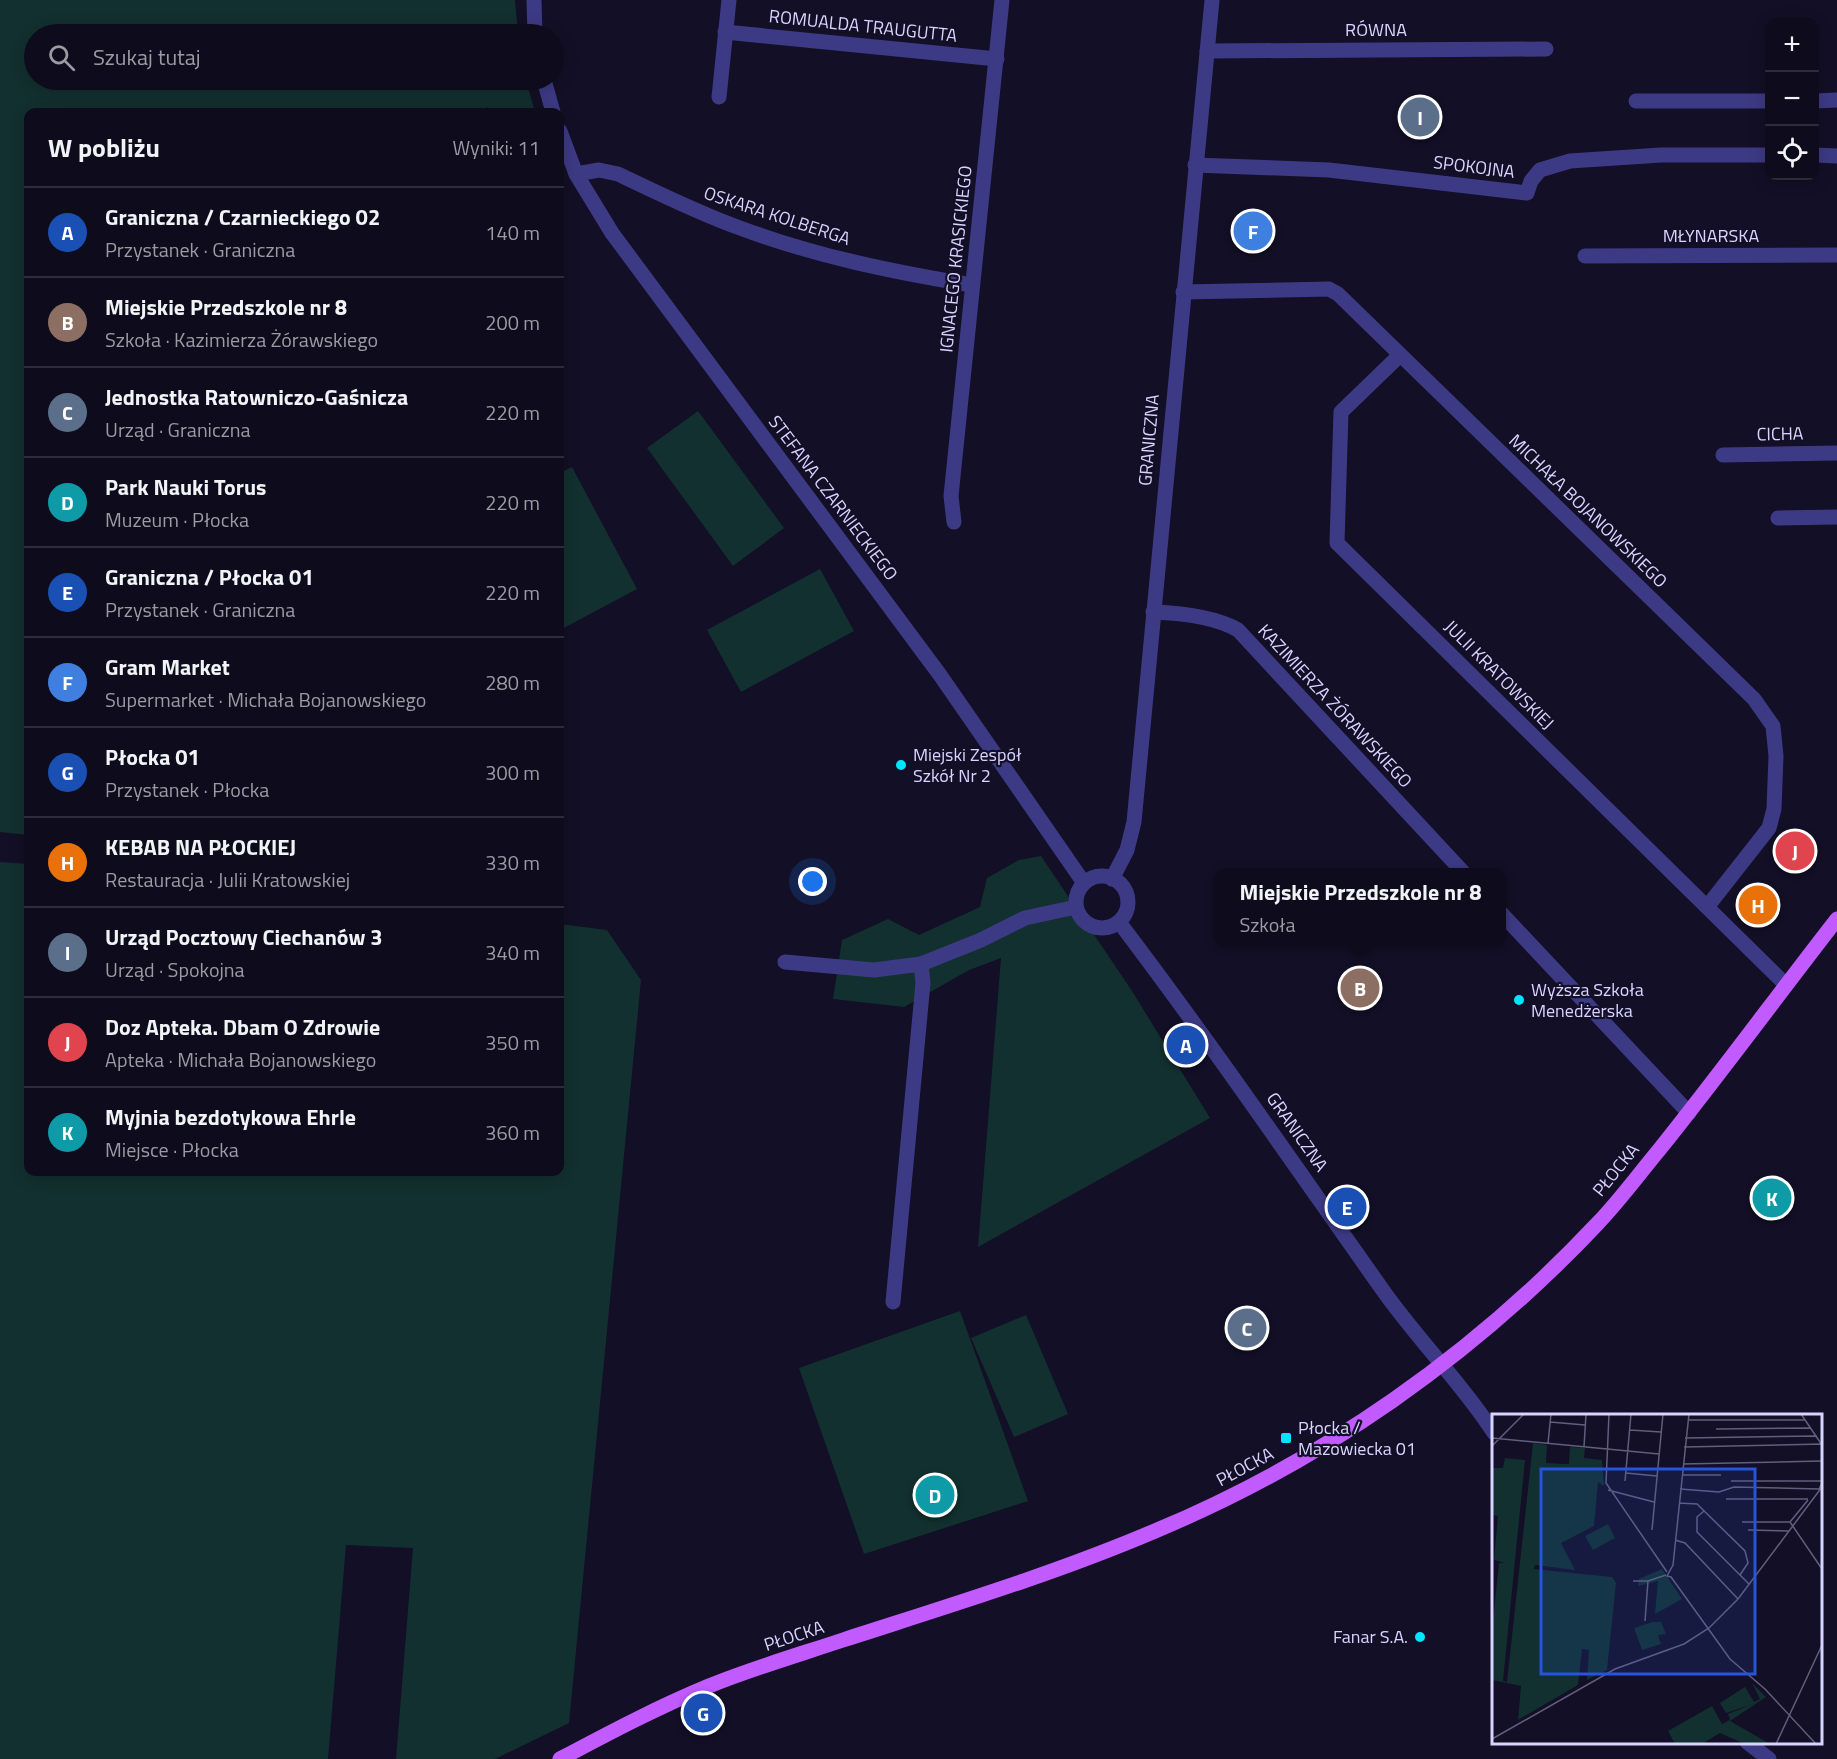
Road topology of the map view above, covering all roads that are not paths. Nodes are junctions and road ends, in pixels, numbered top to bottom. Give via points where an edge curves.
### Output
1 (534, 0) edge
2 (729, 0) edge
3 (1002, 0) edge
4 (1212, 0) edge
5 (535, 24) edge
6 (725, 32) junction
7 (1546, 49) dead end
8 (1207, 51) junction
9 (997, 59) junction
10 (547, 90) edge
11 (719, 97) dead end
12 (1819, 100) edge
13 (1837, 100) edge
14 (1636, 101) dead end
15 (1765, 101) edge
16 (552, 108) edge
17 (564, 142) edge
18 (1765, 155) edge
19 (1819, 156) edge
20 (1837, 156) edge
21 (1195, 165) junction
22 (576, 174) junction
23 (1837, 255) edge
24 (1585, 256) dead end
25 (972, 285) junction
26 (1183, 292) junction
27 (1400, 355) junction
28 (1837, 453) edge
29 (1723, 455) dead end
30 (1837, 517) edge
31 (1779, 518) dead end
32 (954, 522) dead end
33 (1153, 612) junction
34 (1458, 868) edge
35 (1112, 879) junction
36 (1084, 883) junction
37 (1076, 907) junction
38 (1707, 907) junction
39 (1506, 918) edge
40 (1837, 919) edge
41 (1119, 922) junction
42 (786, 962) dead end
43 (921, 964) junction
44 (1786, 985) junction
45 (1689, 1113) junction
46 (893, 1302) dead end
47 (1442, 1365) junction
48 (1492, 1430) edge
49 (1748, 1744) edge
50 (560, 1759) edge
51 (1769, 1759) edge

1 - 5 street
2 - 6 street
3 - 9 street, IGNACEGO KRASICKIEGO
4 - 8 street, GRANICZNA
6 - 9 street, ROMUALDA TRAUGUTTA
6 - 11 street
7 - 8 street, RÓWNA
8 - 21 street, GRANICZNA
9 - 25 street, IGNACEGO KRASICKIEGO
10 - 16 street
12 - 13 street
14 - 15 street
17 - 22 street, STEFANA CZARNIECKIEGO
18 - 21 street, SPOKOJNA via 1660,154 1579,160 1540,170 1527,193 1329,170
19 - 20 street
21 - 26 street, GRANICZNA
22 - 25 street, OSKARA KOLBERGA via 599,170 618,174 740,228 816,253 892,272
22 - 36 street, STEFANA CZARNIECKIEGO via 612,232 940,675
23 - 24 street, MŁYNARSKA
25 - 32 street, IGNACEGO KRASICKIEGO via 951,496
26 - 27 street, MICHAŁA BOJANOWSKIEGO via 1329,290 1338,294
26 - 33 street, GRANICZNA
27 - 38 street, MICHAŁA BOJANOWSKIEGO via 1754,699 1773,726 1774,808 1769,828
27 - 38 street, JULII KRATOWSKIEJ via 1341,412 1337,543
28 - 29 street, CICHA
30 - 31 street
33 - 34 street, KAZIMIERZA ŻÓRAWSKIEGO via 1229,624 1238,630
33 - 35 street, GRANICZNA via 1134,822 1127,850
35 - 36 street via 1099,876
35 - 41 street via 1122,886 1128,902
36 - 37 street
37 - 41 street via 1091,926 1107,928
37 - 43 street via 1025,918
38 - 44 street, JULII KRATOWSKIEJ
39 - 45 street
40 - 44 main road, PŁOCKA
41 - 47 street, GRANICZNA via 1265,1120 1383,1291
42 - 43 street via 874,970
43 - 46 street via 923,983
44 - 45 main road, PŁOCKA
45 - 47 main road, PŁOCKA via 1602,1219 1551,1271
47 - 48 street, GRANICZNA via 1469,1395
47 - 50 main road, PŁOCKA via 1312,1451 1213,1506 1041,1575 706,1687
49 - 51 street

